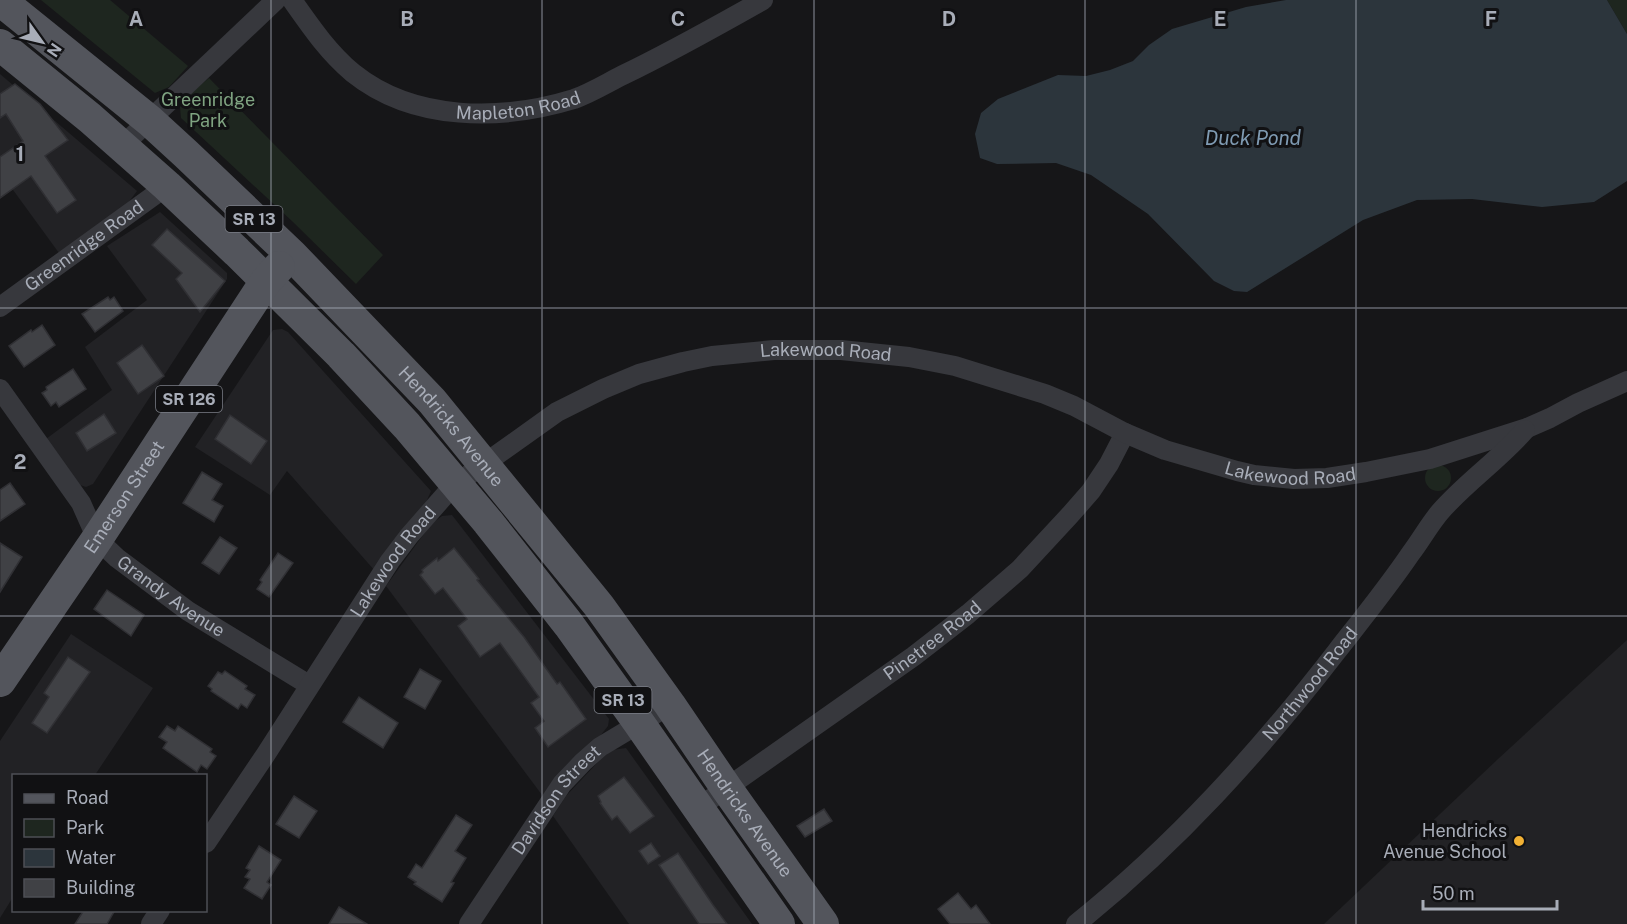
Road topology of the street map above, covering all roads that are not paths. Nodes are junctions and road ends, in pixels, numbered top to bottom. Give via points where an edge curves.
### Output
1 (0, 0) edge
2 (276, 0) edge
3 (292, 0) edge
4 (763, 0) edge
5 (0, 45) edge
6 (150, 121) junction
7 (122, 146) junction
8 (167, 186) junction
9 (285, 248) junction
10 (266, 280) junction
11 (0, 307) edge
12 (1627, 381) edge
13 (0, 389) edge
14 (1527, 428) junction
15 (1125, 433) junction
16 (484, 463) junction
17 (456, 484) junction
18 (96, 539) junction
19 (0, 681) edge
20 (309, 685) junction
21 (670, 705) junction
22 (639, 723) junction
23 (727, 789) junction
24 (698, 808) junction
25 (207, 842) edge
26 (470, 924) edge
27 (779, 924) edge
28 (823, 924) edge
29 (1076, 924) edge

1 - 6 main road, Hendricks Avenue / SR 13
2 - 6 street
3 - 4 street, Mapleton Road via 328,49 354,74 383,92 414,106 492,114 576,98 675,50
5 - 7 main road, Hendricks Avenue / SR 13
6 - 7 street
6 - 9 main road, Hendricks Avenue / SR 13
7 - 8 main road, Hendricks Avenue / SR 13
8 - 9 main road via 191,186 204,191 234,217
8 - 10 main road, Hendricks Avenue / SR 13
8 - 11 street, Greenridge Road
9 - 10 main road, Emerson Street / SR 126
9 - 16 main road, Hendricks Avenue / SR 13 via 432,400
10 - 17 main road, Hendricks Avenue / SR 13 via 341,355
10 - 18 main road, Emerson Street / SR 126
12 - 14 street, Lakewood Road
13 - 18 street, Grandy Avenue via 81,503
14 - 15 street, Lakewood Road via 1430,459 1356,474 1294,479 1237,471 1165,450
14 - 29 street, Northwood Road via 1439,513 1338,650 1247,761 1183,828
15 - 16 street, Lakewood Road via 1045,394 956,366 882,353 774,350 683,362 603,388 557,412
15 - 23 street, Pinetree Road via 1110,464 1090,491 1020,569 914,656
16 - 17 street, Lakewood Road
16 - 21 main road, Hendricks Avenue / SR 13 via 599,606
17 - 20 street, Lakewood Road via 395,554
17 - 22 main road, Hendricks Avenue / SR 13 via 569,625
18 - 19 main road, Emerson Street / SR 126
18 - 20 street, Grandy Avenue via 188,611
20 - 25 street, Lakewood Road
21 - 22 street, Davidson Street
21 - 23 main road, Hendricks Avenue / SR 13
22 - 24 main road, Hendricks Avenue / SR 13
22 - 26 street, Davidson Street via 600,747 562,784
23 - 24 street, Pinetree Road
23 - 28 main road, Hendricks Avenue / SR 13
24 - 27 main road, Hendricks Avenue / SR 13

